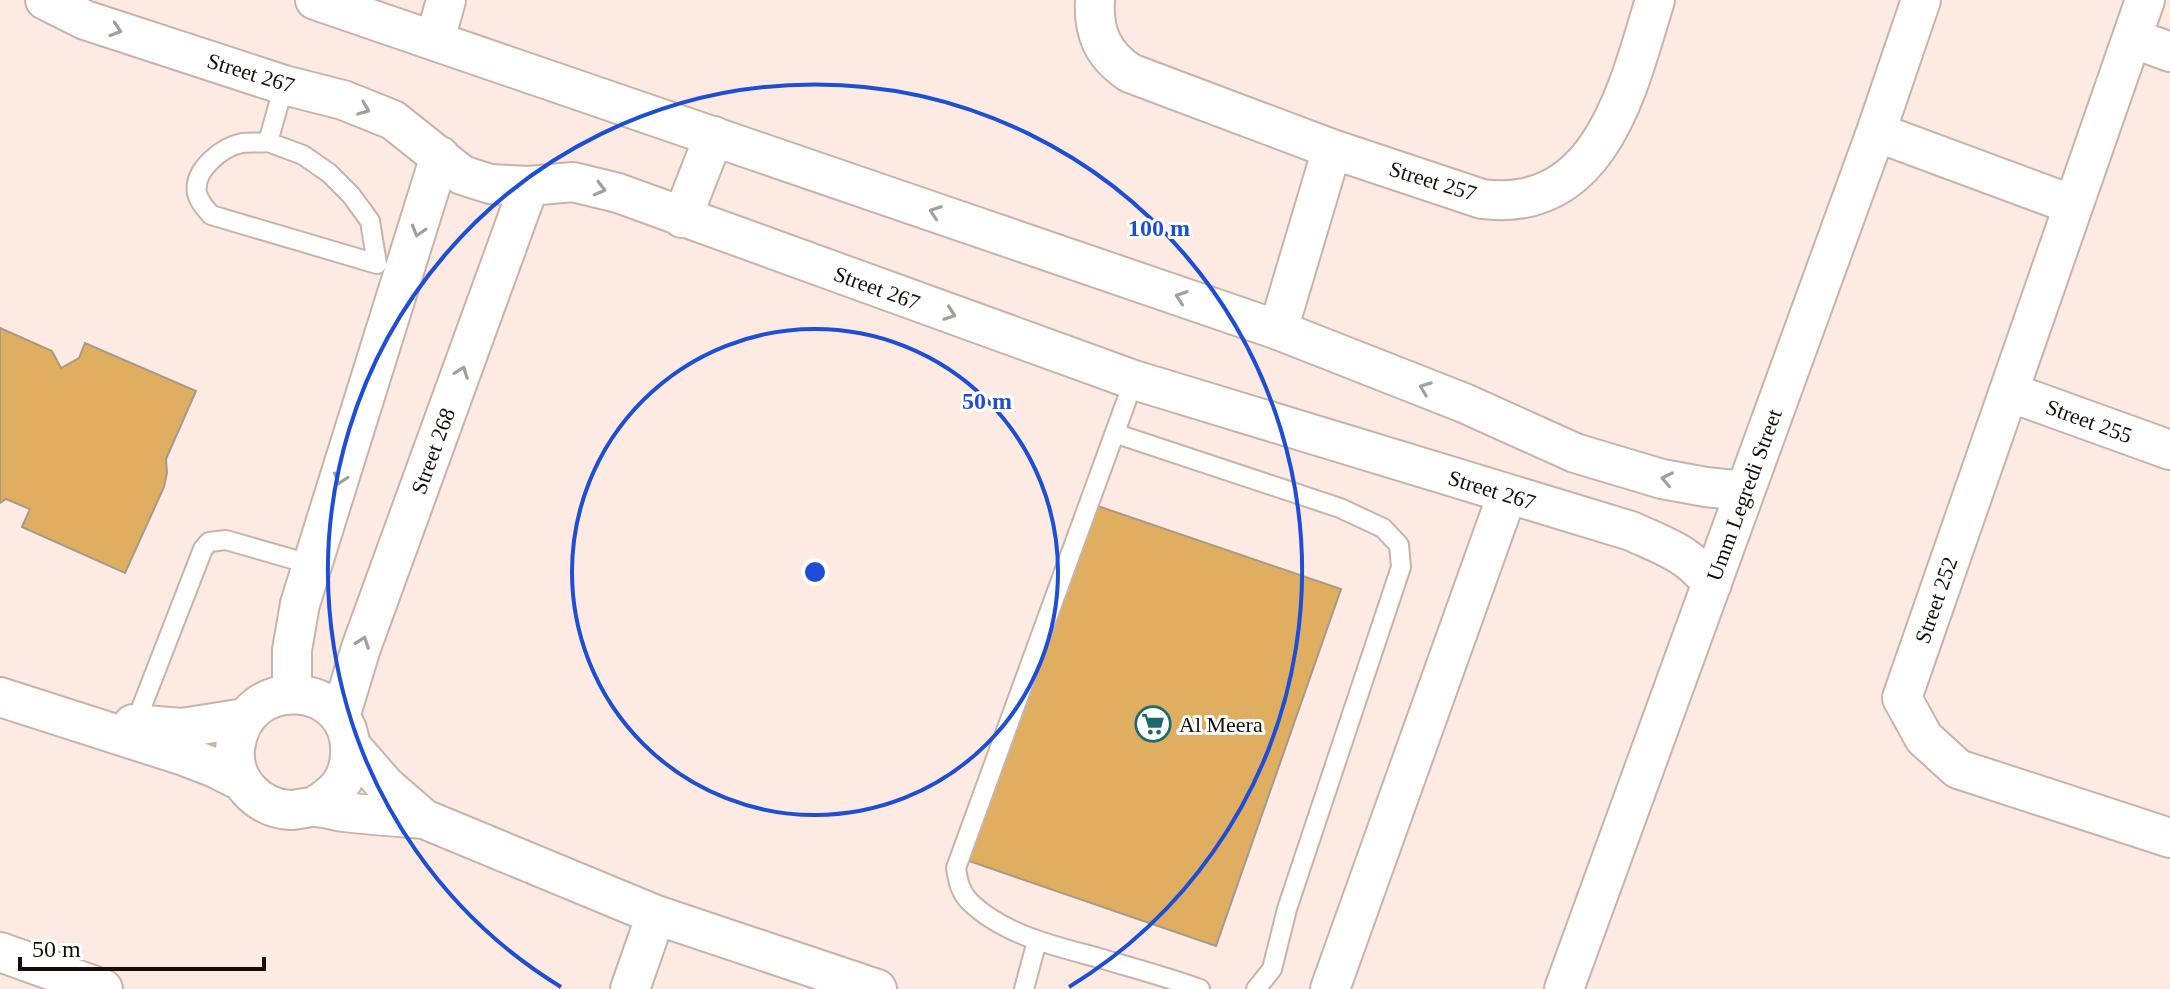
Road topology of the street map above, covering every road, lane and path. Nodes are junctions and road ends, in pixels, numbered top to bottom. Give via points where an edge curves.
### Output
1 (45, 0) edge
2 (315, 0) edge
3 (446, 0) edge
4 (1095, 0) edge
5 (1655, 0) edge
6 (1921, 0) edge
7 (2145, 0) edge
8 (2132, 38) junction
9 (435, 40) junction
10 (2170, 52) edge
11 (284, 85) junction
12 (1876, 132) junction
13 (714, 136) junction
14 (268, 142) junction
15 (1332, 149) junction
16 (440, 156) junction
17 (529, 186) junction
18 (2073, 205) junction
19 (682, 218) junction
20 (391, 270) junction
21 (1278, 330) junction
22 (1134, 380) junction
23 (2009, 392) junction
24 (1117, 434) junction
25 (2170, 450) edge
26 (1744, 491) junction
27 (1507, 495) junction
28 (313, 565) junction
29 (1712, 584) junction
30 (0, 681) edge
31 (292, 693) junction
32 (0, 697) edge
33 (245, 718) junction
34 (135, 724) junction
35 (345, 731) junction
36 (241, 781) junction
37 (313, 807) junction
38 (424, 819) junction
39 (2170, 838) edge
40 (656, 915) junction
41 (1037, 941) junction
42 (0, 952) edge
43 (103, 989) edge
44 (630, 989) edge
45 (877, 989) edge
46 (1024, 989) edge
47 (1200, 989) edge
48 (1256, 989) edge
49 (1330, 989) edge
50 (1564, 989) edge

1 -> 11 street, Street 267 via 85,20
2 - 9 street
3 - 9 street
4 - 15 street, Street 257 via 1101,42 1115,63 1130,73
5 - 15 street, Street 257 via 1628,88 1605,136 1571,177 1552,190 1506,202 1482,199
6 - 12 street, Umm Legredi Street
7 - 8 street, Street 252
8 - 10 street
8 - 18 street, Street 252
9 - 13 street
11 - 14 lane
11 -> 16 street, Street 267 via 393,120
12 - 18 street
12 - 26 street, Umm Legredi Street
13 - 19 street
21 -> 13 street
14 - 20 lane via 303,155 351,195 370,221
14 - 20 lane via 241,143 216,154 196,190 211,215
15 - 21 street
16 - 17 street, Street 267 via 462,175 490,184
16 -> 20 street
17 -> 19 street, Street 267 via 593,186
35 -> 17 street, Street 268 via 361,648
18 - 23 street, Street 252
19 -> 22 street, Street 267
20 -> 28 street
26 -> 21 street via 1662,479 1575,453
22 - 24 lane
22 - 27 street, Street 267
23 - 25 street, Street 255
23 - 39 street, Street 252 via 1902,698 1924,738 1958,769
24 - 41 lane via 956,868 969,901 993,920
24 - 48 lane via 1340,508 1383,528 1399,545 1401,567 1287,909 1272,969
26 - 29 street, Umm Legredi Street
27 - 29 street, Street 267 via 1631,531 1682,554
27 - 49 street
28 - 31 street via 295,627
28 - 34 lane via 226,540 209,542
29 - 50 street, Umm Legredi Street
30 - 34 street via 83,713
31 - 33 street via 270,698
31 - 35 street via 327,704
32 - 36 street via 184,756
33 - 34 street via 182,728
33 - 36 street via 235,757
35 - 37 street via 350,765 330,797
35 - 38 street via 385,785
36 - 37 street via 270,806
37 - 38 street
38 - 40 street
40 - 44 street
40 - 45 street
41 - 46 lane
41 - 47 lane
42 - 43 street

